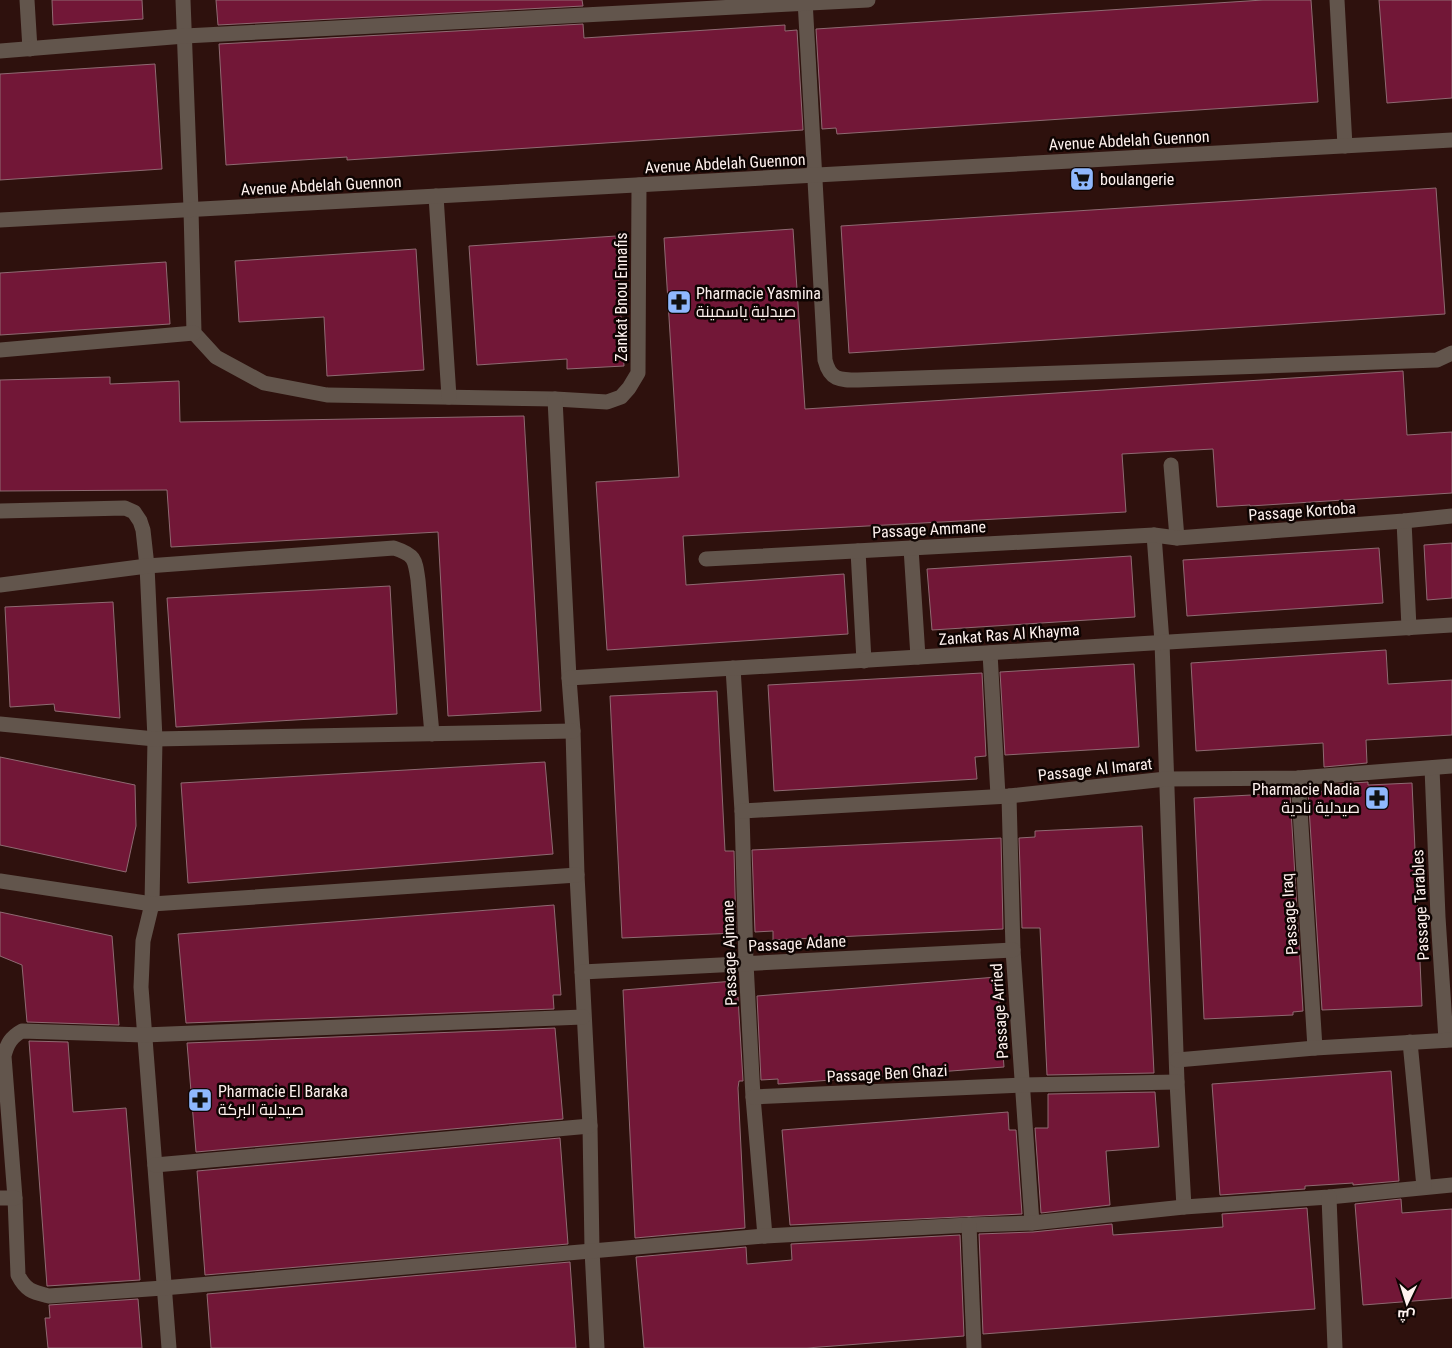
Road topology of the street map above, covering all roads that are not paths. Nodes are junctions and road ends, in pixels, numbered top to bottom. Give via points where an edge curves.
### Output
1 (27, 0) edge
2 (182, 0) edge
3 (868, 0) edge
4 (1337, 0) edge
5 (805, 2) edge
6 (185, 36) junction
7 (30, 49) junction
8 (0, 50) edge
9 (1452, 140) edge
10 (1344, 146) junction
11 (814, 175) junction
12 (639, 185) junction
13 (436, 196) junction
14 (191, 209) junction
15 (0, 220) edge
16 (194, 333) junction
17 (0, 350) edge
18 (1452, 353) edge
19 (449, 397) junction
20 (555, 399) junction
21 (1172, 465) dead end
22 (0, 512) edge
23 (1452, 516) edge
24 (1404, 521) junction
25 (1154, 535) junction
26 (1176, 538) junction
27 (911, 548) junction
28 (858, 551) junction
29 (706, 559) dead end
30 (147, 566) junction
31 (0, 585) edge
32 (1452, 625) edge
33 (1409, 628) junction
34 (1162, 642) junction
35 (990, 653) junction
36 (918, 657) junction
37 (864, 661) junction
38 (733, 668) junction
39 (568, 678) junction
40 (0, 724) edge
41 (573, 731) junction
42 (432, 734) junction
43 (155, 739) junction
44 (1452, 766) edge
45 (1432, 768) junction
46 (1298, 778) junction
47 (1166, 779) junction
48 (1004, 796) junction
49 (742, 811) junction
50 (577, 875) junction
51 (0, 880) edge
52 (152, 904) junction
53 (1445, 916) edge
54 (1013, 950) junction
55 (746, 963) junction
56 (582, 972) junction
57 (584, 1017) junction
58 (144, 1035) junction
59 (1449, 1040) edge
60 (1410, 1042) junction
61 (1315, 1048) junction
62 (1177, 1060) junction
63 (1177, 1082) junction
64 (1022, 1085) junction
65 (753, 1096) junction
66 (590, 1126) junction
67 (155, 1165) junction
68 (1452, 1185) edge
69 (1424, 1187) junction
70 (1329, 1197) junction
71 (8, 1198) edge
72 (1184, 1207) junction
73 (969, 1224) junction
74 (1032, 1224) junction
75 (765, 1236) junction
76 (592, 1250) junction
77 (163, 1288) junction
78 (169, 1348) edge
79 (597, 1348) edge
80 (974, 1348) edge
81 (1335, 1348) edge

1 - 7 street
2 - 6 street
3 - 5 street
4 - 10 street
5 - 6 street
5 - 11 street
6 - 7 street
6 - 14 street
7 - 8 street
9 - 10 street, Avenue Abdelah Guennon
10 - 11 street, Avenue Abdelah Guennon
11 - 12 street, Avenue Abdelah Guennon
11 - 18 street via 825,360 834,377 844,380 1437,360
12 - 13 street, Avenue Abdelah Guennon
12 - 20 street, Zankat Bnou Ennafis via 638,373 620,397 607,402
13 - 14 street, Avenue Abdelah Guennon
13 - 19 street
14 - 15 street, Avenue Abdelah Guennon
14 - 16 street
16 - 17 street
16 - 19 street, Zankat Bnou Ennafis via 216,357 264,383 327,395
19 - 20 street, Zankat Bnou Ennafis
20 - 39 street
21 - 26 street
22 - 30 street via 125,508 134,512 140,521
23 - 24 street, Passage Kortoba
24 - 26 street, Passage Kortoba
24 - 33 street
25 - 26 street, Passage Kortoba
25 - 27 street, Passage Ammane
25 - 34 street
27 - 28 street, Passage Ammane
27 - 36 street
28 - 29 street, Passage Ammane
28 - 37 street
30 - 31 street
30 - 42 street via 394,548 408,553 413,559 418,580
30 - 43 street
32 - 33 street, Zankat Ras Al Khayma
33 - 34 street, Zankat Ras Al Khayma
34 - 35 street, Zankat Ras Al Khayma
34 - 47 street
35 - 36 street, Zankat Ras Al Khayma
35 - 48 street, Passage Arried
36 - 37 street, Zankat Ras Al Khayma
37 - 38 street, Zankat Ras Al Khayma
38 - 39 street, Zankat Ras Al Khayma
38 - 49 street, Passage Ajmane
39 - 41 street
40 - 43 street
41 - 42 street
41 - 50 street
42 - 43 street
43 - 52 street
44 - 45 street, Passage Al Imarat
45 - 46 street, Passage Al Imarat
45 - 53 street, Passage Tarables
46 - 47 street, Passage Al Imarat
46 - 61 street, Passage Iraq
47 - 48 street, Passage Al Imarat
47 - 62 street
48 - 49 street, Passage Al Imarat
48 - 54 street, Passage Arried
49 - 55 street, Passage Ajmane
50 - 52 street
50 - 56 street
51 - 52 street
52 - 58 street via 143,941
53 - 59 street, Passage Tarables
54 - 55 street, Passage Adane
54 - 64 street, Passage Arried
55 - 56 street, Passage Adane
55 - 65 street, Passage Ajmane
56 - 57 street
57 - 58 street
57 - 66 street
58 - 67 street
58 - 71 street via 22,1031 14,1035 4,1056
59 - 60 street
60 - 61 street
60 - 69 street
61 - 62 street
62 - 63 street
63 - 64 street, Passage Ben Ghazi
63 - 72 street
64 - 65 street, Passage Ben Ghazi
64 - 74 street, Passage Arried
65 - 75 street, Passage Ajmane
66 - 67 street
66 - 76 street
67 - 77 street
68 - 69 street
69 - 70 street
70 - 72 street
70 - 81 street
71 - 77 street via 18,1276 24,1286 34,1292 49,1296
72 - 74 street
73 - 74 street
73 - 75 street
73 - 80 street
75 - 76 street
76 - 77 street
76 - 79 street
77 - 78 street

